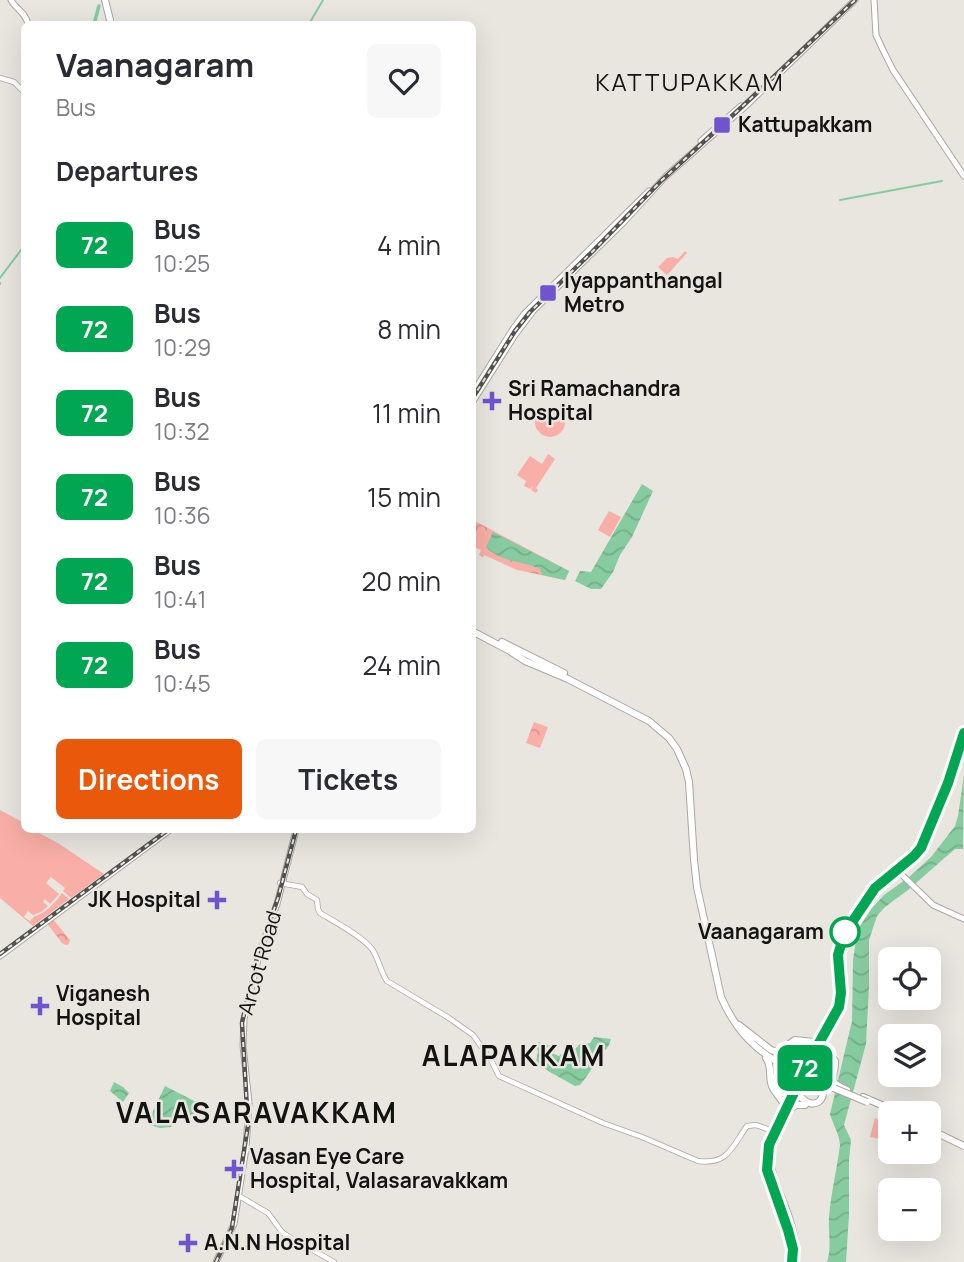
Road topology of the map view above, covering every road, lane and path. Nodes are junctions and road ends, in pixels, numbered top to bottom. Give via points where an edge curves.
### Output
1 (13, 0) edge
2 (103, 0) edge
3 (853, 0) edge
4 (875, 0) edge
5 (27, 21) edge
6 (108, 21) edge
7 (0, 78) edge
8 (21, 89) edge
9 (964, 174) edge
10 (622, 222) junction
11 (476, 388) edge
12 (476, 397) edge
13 (476, 631) edge
14 (964, 733) edge
15 (964, 743) edge
16 (164, 833) edge
17 (294, 833) edge
18 (695, 861) junction
19 (900, 872) junction
20 (281, 884) junction
21 (964, 919) edge
22 (0, 954) edge
23 (739, 1025) junction
24 (822, 1037) junction
25 (747, 1040) junction
26 (821, 1050) junction
27 (810, 1061) junction
28 (780, 1062) junction
29 (791, 1068) junction
30 (810, 1074) junction
31 (820, 1082) junction
32 (798, 1086) junction
33 (839, 1088) junction
34 (868, 1101) junction
35 (803, 1103) junction
36 (878, 1105) edge
37 (878, 1106) edge
38 (786, 1110) junction
39 (776, 1132) junction
40 (941, 1132) edge
41 (964, 1143) edge
42 (240, 1183) junction
43 (779, 1195) junction
44 (239, 1196) junction
45 (236, 1210) junction
46 (216, 1262) edge
47 (334, 1262) edge
48 (794, 1262) edge

1 - 5 main road
2 - 6 highway
3 - 10 main road
4 - 9 main road via 884,48
7 - 8 main road
10 - 11 main road via 524,314
10 - 12 main road via 525,321
13 - 18 highway via 651,718 672,735 690,768
14 - 19 highway via 925,841
15 - 19 highway via 925,846
16 - 22 main road
17 - 20 main road, Arcot Road
18 - 23 highway via 724,997
18 - 25 highway via 721,997
19 - 21 main road via 933,905
19 - 24 highway via 877,891 847,934 841,959 843,1004 832,1028
19 - 24 highway via 872,892 844,934 838,955 840,1002
20 - 39 main road via 302,887 317,900 320,913 373,950 387,981 473,1034 497,1073 505,1078 603,1123 708,1163 724,1158 747,1126
20 - 42 main road, Arcot Road via 241,1032 248,1125
23 - 24 highway via 775,1052 795,1040 814,1042
23 - 28 highway
24 - 26 highway
24 - 26 highway
25 - 28 highway
25 - 38 highway via 771,1065 772,1087
26 - 27 highway
26 - 30 highway via 832,1061 831,1072
26 - 33 highway via 835,1062 832,1078
27 - 29 highway via 807,1049 795,1045 786,1054
27 - 32 highway
28 - 29 highway, bridge
29 - 30 highway, bridge
29 - 31 highway, bridge
29 - 32 highway via 782,1070 775,1083 787,1094
30 - 33 highway, bridge
31 - 33 highway, bridge
31 - 35 highway via 824,1091 820,1101
32 - 35 highway
32 - 38 main road
33 - 34 highway, bridge
33 - 35 highway via 815,1106
34 - 36 highway
34 - 37 highway
35 - 38 highway
38 - 39 main road
38 - 43 main road via 771,1154
39 - 43 main road via 767,1168
40 - 41 highway
42 - 44 main road, Arcot Road
42 - 45 main road, Arcot Road
43 - 48 main road via 794,1236
44 - 45 main road, Arcot Road
44 - 47 main road via 268,1213 286,1235
45 - 46 main road, Arcot Road

